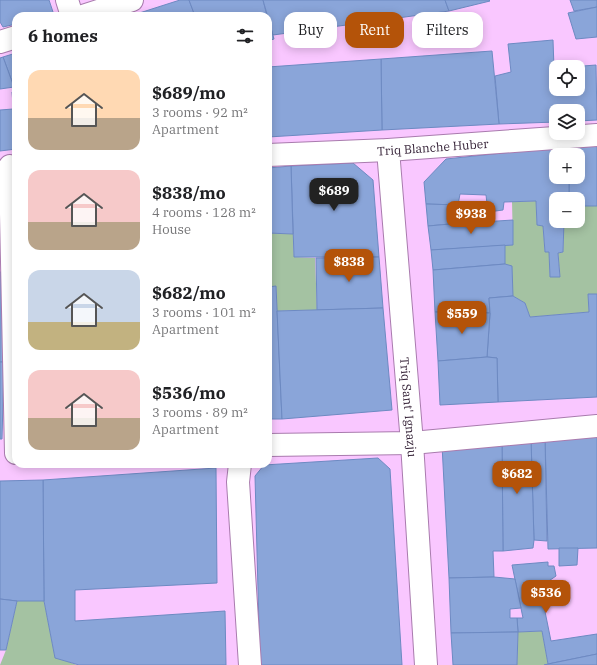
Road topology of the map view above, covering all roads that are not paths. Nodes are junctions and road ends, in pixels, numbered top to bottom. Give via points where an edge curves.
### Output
1 (67, 0) edge
2 (132, 0) edge
3 (71, 12) edge
4 (95, 12) edge
5 (12, 38) edge
6 (0, 42) edge
7 (597, 135) edge
8 (388, 150) junction
9 (272, 155) edge
10 (9, 166) edge
11 (12, 289) edge
12 (597, 426) edge
13 (412, 443) junction
14 (272, 445) edge
15 (12, 453) edge
16 (0, 454) edge
17 (240, 468) edge
18 (250, 665) edge
19 (426, 665) edge

1 - 3 street
2 - 4 street
5 - 6 street
7 - 8 street, Triq Blanche Huber
8 - 9 street, Triq Blanche Huber
8 - 13 street, Triq Sant' Ignazju
10 - 11 street
12 - 13 street
13 - 14 street
13 - 19 street, Triq Sant' Ignazju
15 - 16 street
17 - 18 street via 238,482

